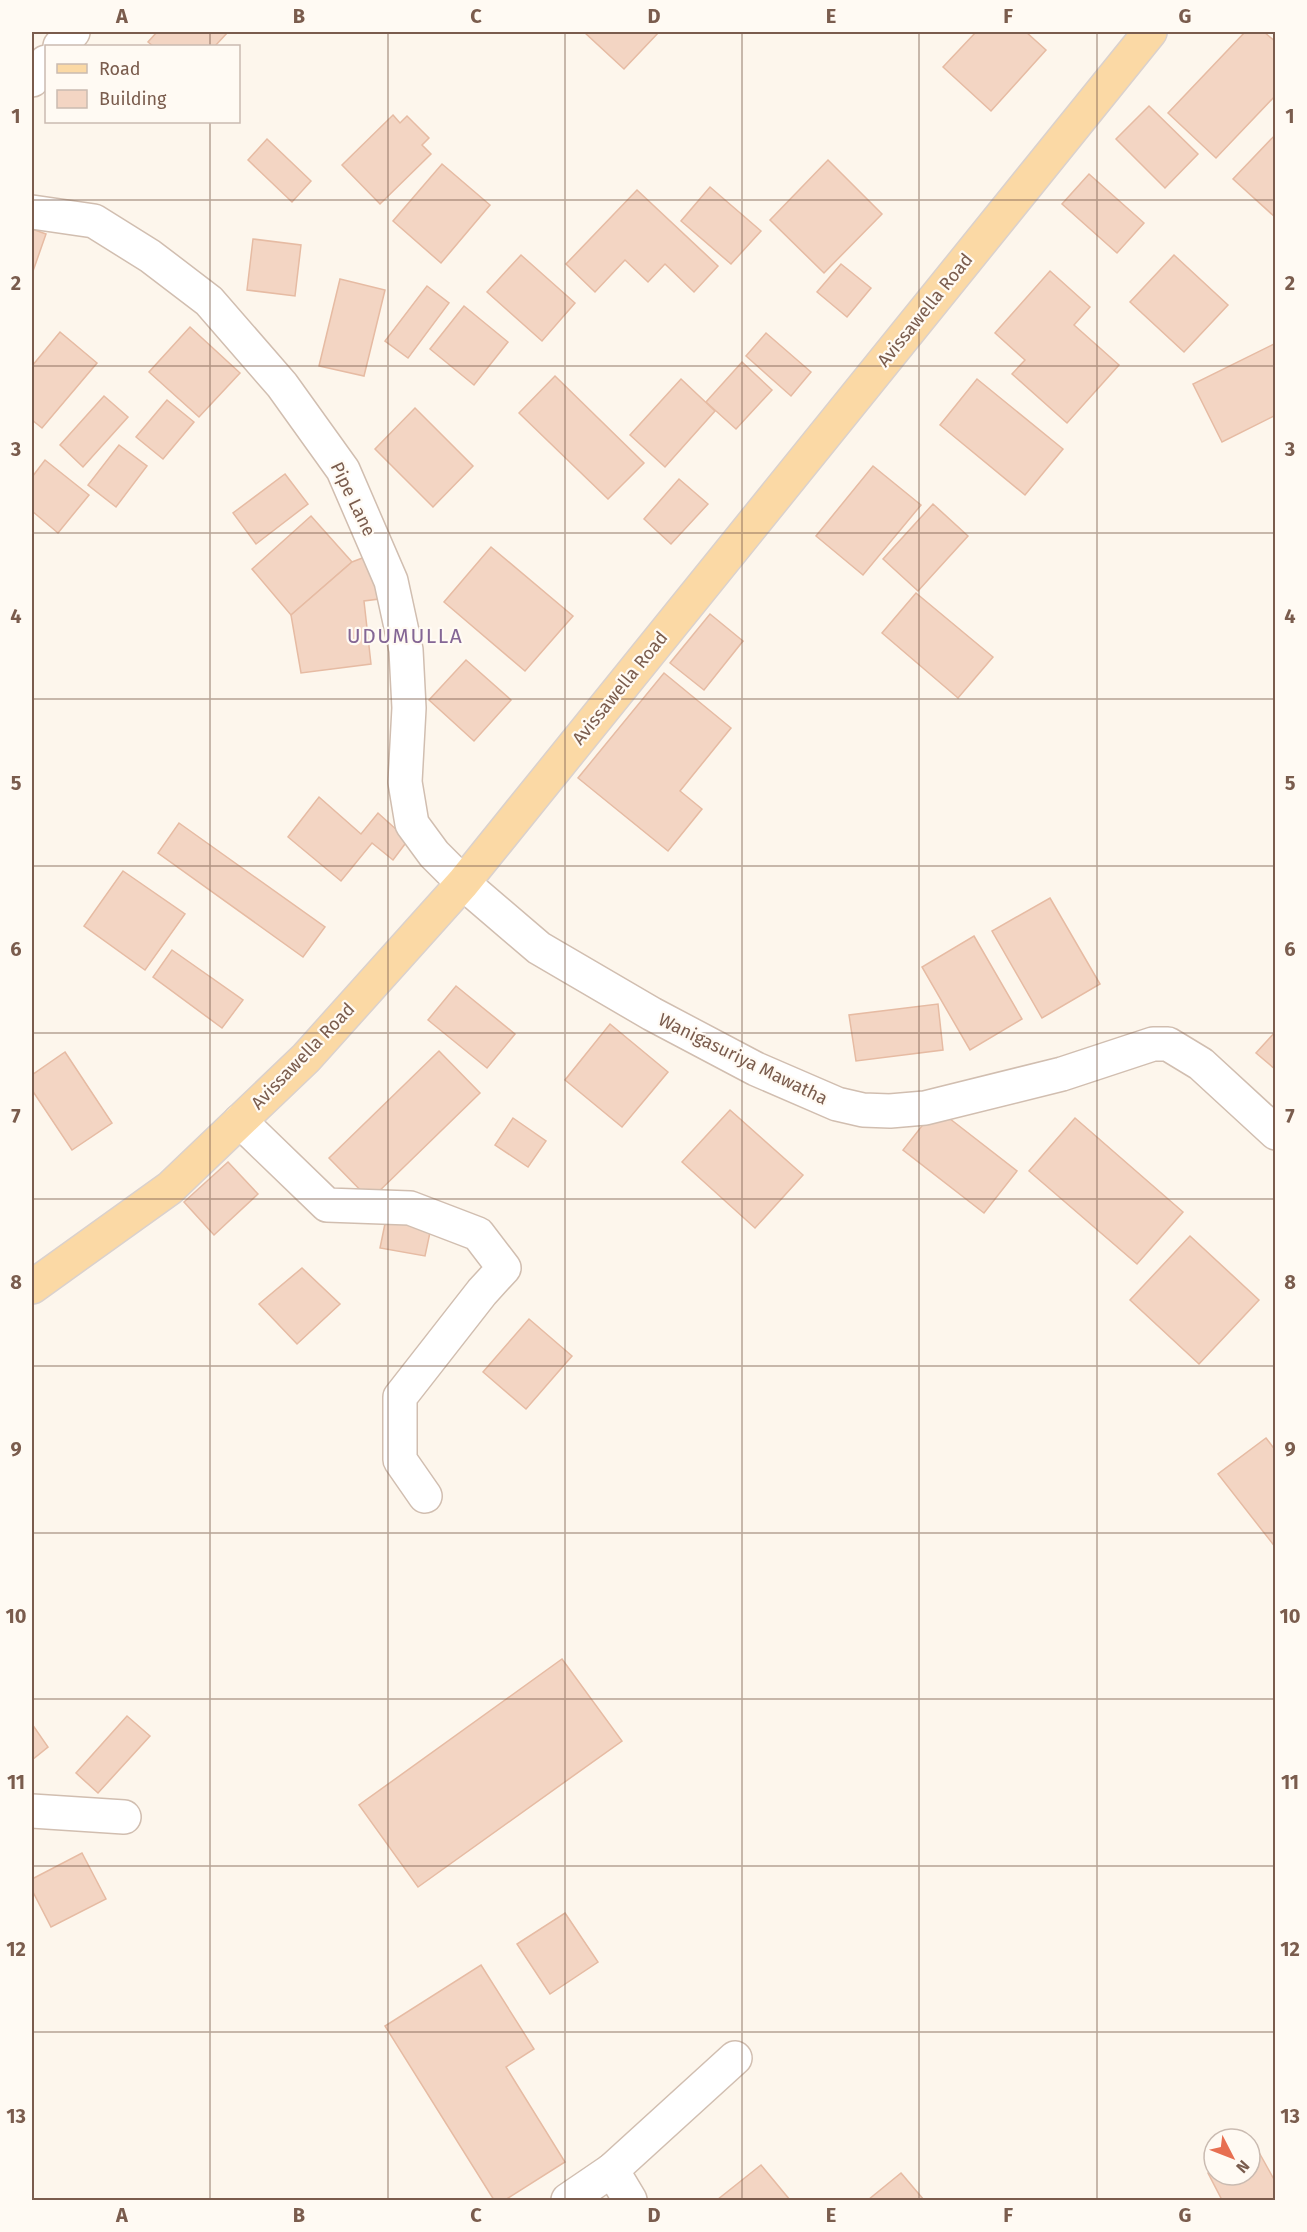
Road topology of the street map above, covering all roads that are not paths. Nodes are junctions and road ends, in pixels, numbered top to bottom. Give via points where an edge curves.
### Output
1 (73, 32) edge
2 (1150, 32) edge
3 (61, 45) edge
4 (45, 63) edge
5 (32, 80) edge
6 (32, 212) edge
7 (463, 883) junction
8 (240, 1121) junction
9 (1274, 1128) edge
10 (32, 1287) edge
11 (425, 1496) dead end
12 (32, 1811) edge
13 (124, 1816) dead end
14 (735, 2058) dead end
15 (612, 2170) junction
16 (568, 2200) edge
17 (630, 2200) edge

1 - 3 street
2 - 7 main road, Avissawella Road
4 - 5 street
6 - 7 street, Pipe Lane via 94,221 150,256 208,302 282,385 343,470 391,581 406,650 409,708 405,782 412,824
7 - 8 main road, Avissawella Road via 306,1058
7 - 9 street, Wanigasuriya Mawatha via 539,948 724,1053 837,1104 863,1110 925,1108 1062,1074 1153,1044 1168,1044 1201,1064
8 - 10 main road, Avissawella Road via 170,1188
8 - 11 street via 327,1205 410,1208 478,1234 504,1268 400,1397 400,1460
12 - 13 street
14 - 15 street
15 - 16 street
15 - 17 street

